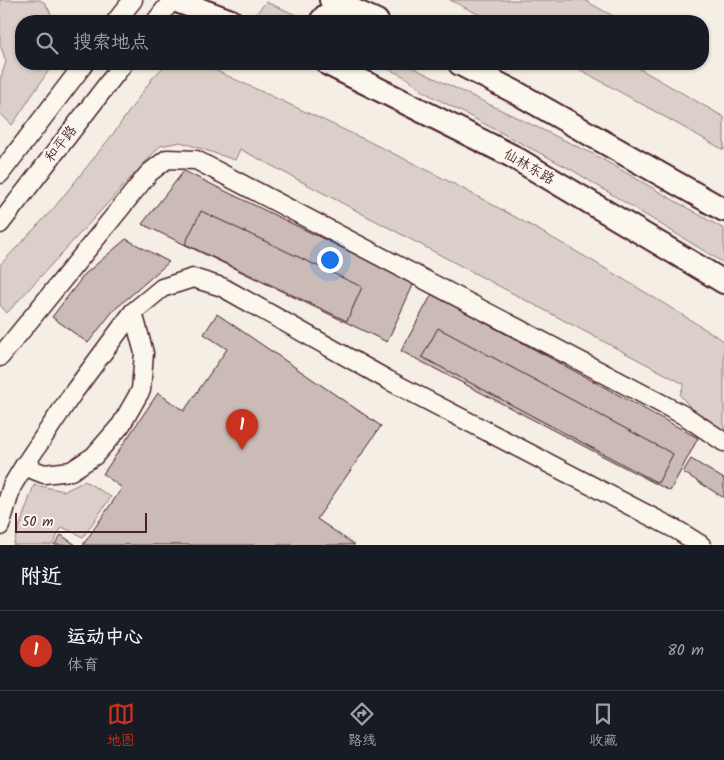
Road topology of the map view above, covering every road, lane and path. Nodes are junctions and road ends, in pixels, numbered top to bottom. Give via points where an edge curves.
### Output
1 (133, 0) edge
2 (173, 0) edge
3 (342, 4) edge
4 (121, 15) edge
5 (161, 15) edge
6 (214, 15) edge
7 (326, 15) edge
8 (365, 15) edge
9 (79, 70) edge
10 (118, 70) edge
11 (341, 70) edge
12 (472, 70) edge
13 (0, 174) edge
14 (724, 210) edge
15 (0, 224) edge
16 (724, 282) edge
17 (133, 312) junction
18 (3, 347) edge
19 (724, 442) edge
20 (24, 466) junction
21 (0, 526) edge
22 (702, 545) edge

1 - 4 street
2 - 5 street
2 - 6 main road
3 - 7 main road
3 - 8 main road
9 - 13 street
10 - 15 street, 和平路
11 - 16 main road, 仙林东路 via 512,156
12 - 14 main road
17 - 20 street
17 - 20 street via 144,353 141,390 120,425 94,456 71,471 44,474
17 - 22 street via 162,288 193,278 222,287 388,380
18 - 19 street via 149,173 167,159 196,160 685,416
20 - 21 street via 12,486

